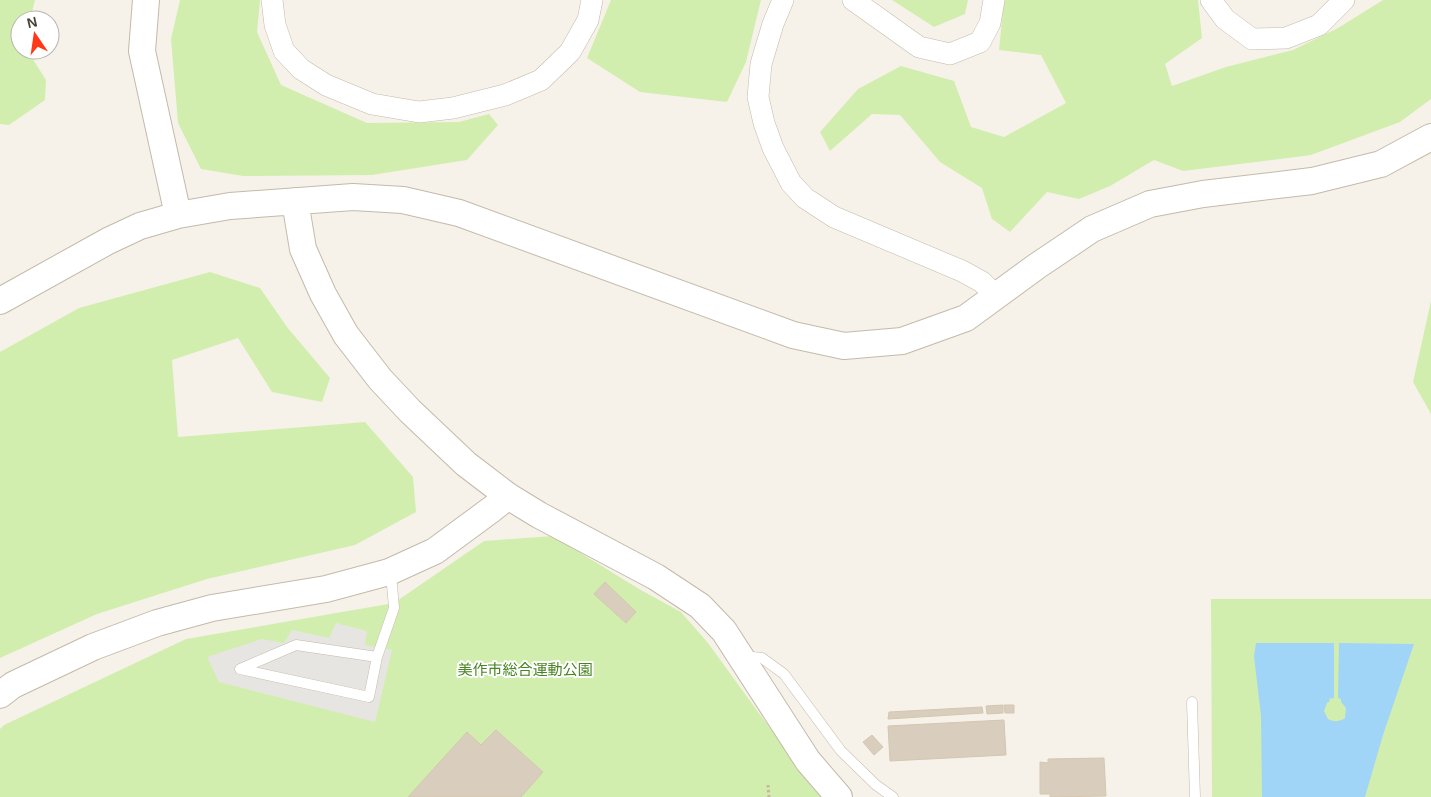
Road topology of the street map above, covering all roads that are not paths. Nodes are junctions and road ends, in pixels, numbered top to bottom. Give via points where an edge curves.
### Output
1 (146, 0) edge
2 (272, 0) edge
3 (592, 0) edge
4 (783, 0) edge
5 (853, 0) edge
6 (994, 0) edge
7 (1211, 0) edge
8 (1344, 0) edge
9 (1431, 137) edge
10 (295, 201) junction
11 (178, 215) junction
12 (996, 296) junction
13 (0, 301) edge
14 (508, 496) junction
15 (389, 572) junction
16 (741, 656) junction
17 (377, 657) junction
18 (0, 695) edge
19 (1192, 702) dead end
20 (839, 797) edge
21 (893, 797) edge
22 (1195, 797) edge

1 - 11 street via 142,51
2 - 3 street via 275,25 284,51 301,69 326,85 372,104 419,112 453,108 505,95 541,80 570,52 588,20
4 - 12 street via 761,64 758,96 773,148 791,183 805,198 834,217 962,271 982,282
5 - 6 street via 919,47 950,54 980,42 990,23
7 - 8 street via 1225,19 1252,39 1286,38 1319,25
9 - 12 street via 1381,164 1321,178 1150,204 1092,230
10 - 11 street via 230,206
10 - 12 street via 353,197 403,200 459,213 793,335 844,346 902,341 966,318
10 - 14 street via 303,249 346,334 380,379 410,411 466,464
11 - 13 street via 140,226 108,241
14 - 15 street via 435,551
14 - 16 street via 656,577 700,606
15 - 17 lane via 394,608
15 - 18 street via 326,589 212,608 157,623 93,646 13,685
16 - 20 street via 808,762
16 - 21 lane via 762,658 784,674 840,751
17 - 17 lane via 369,697 240,669 296,645
19 - 22 lane

